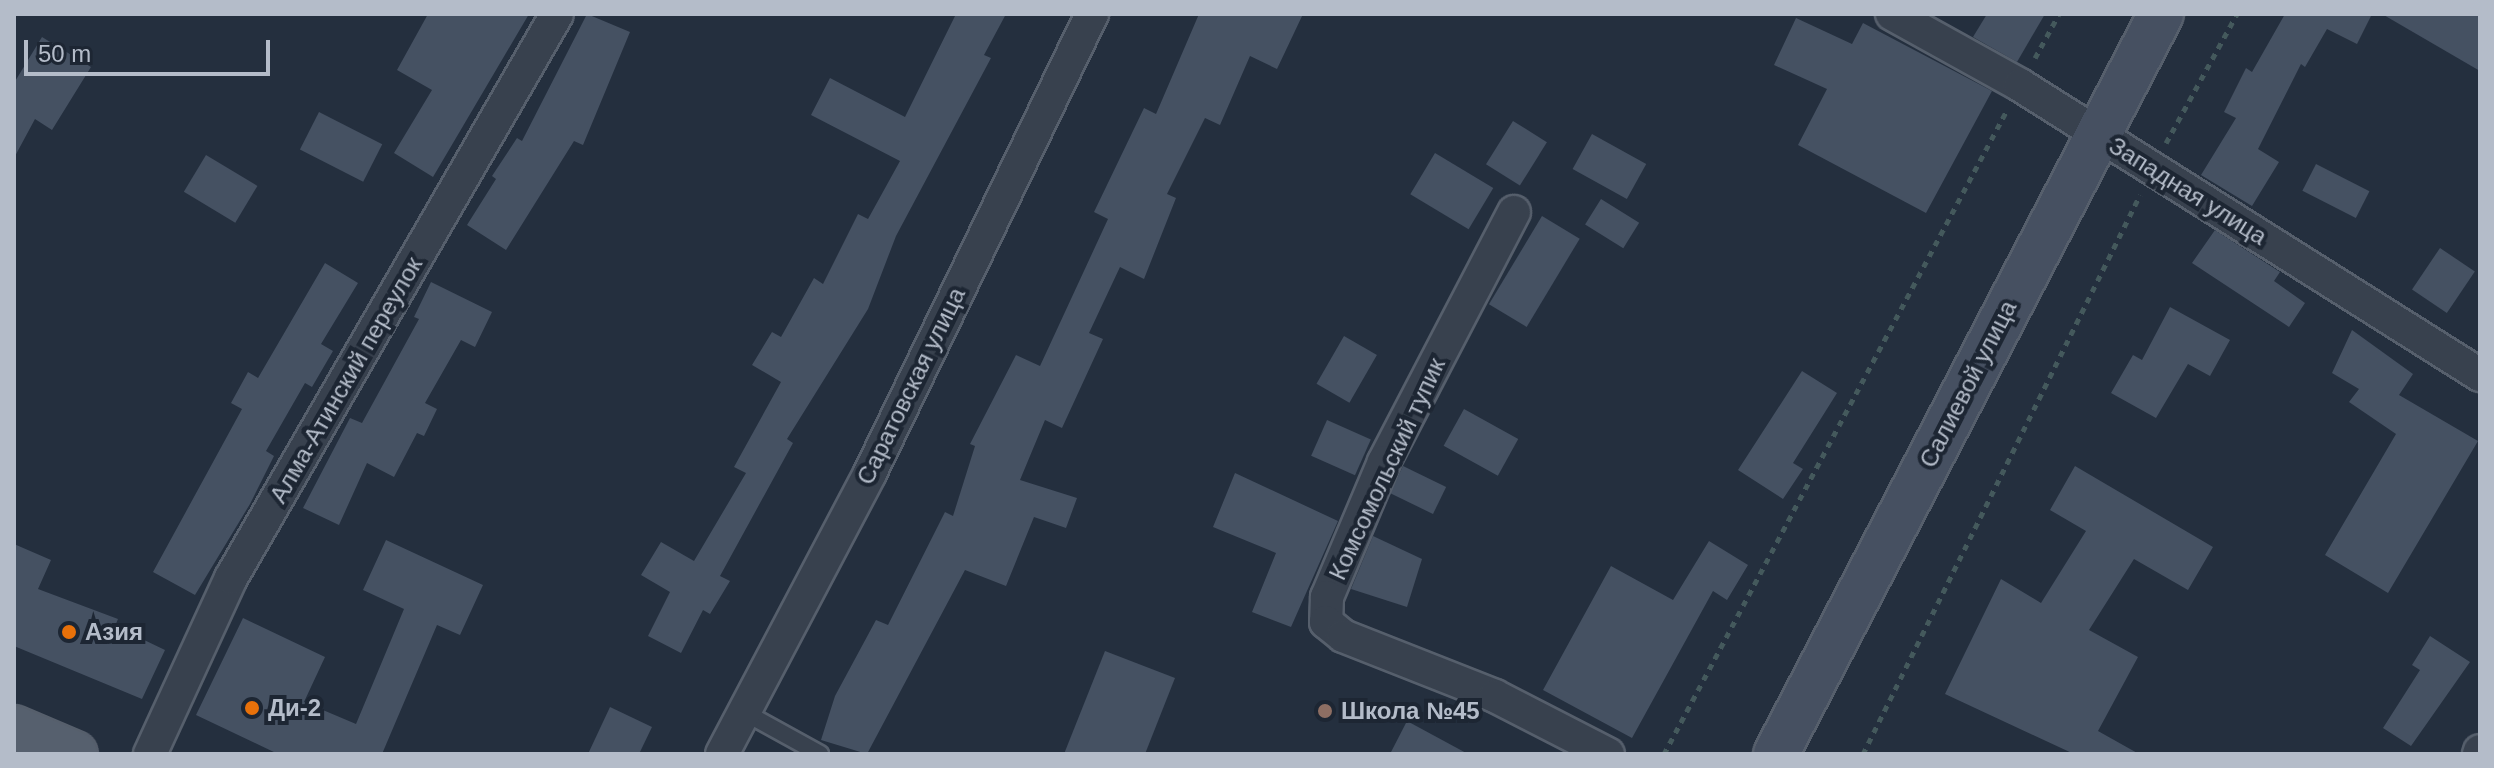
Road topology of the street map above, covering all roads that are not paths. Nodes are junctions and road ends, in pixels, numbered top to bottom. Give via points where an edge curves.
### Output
1 (557, 14) edge
2 (1092, 14) edge
3 (1892, 14) edge
4 (2161, 14) edge
5 (2097, 134) junction
6 (1514, 212) dead end
7 (2480, 375) edge
8 (744, 712) junction
9 (14, 728) edge
10 (75, 754) edge
11 (150, 754) edge
12 (722, 754) edge
13 (820, 754) edge
14 (1608, 754) edge
15 (1776, 754) edge

1 - 11 street, Алма-Атинский переулок via 231,578
2 - 8 street, Саратовская улица via 870,473
3 - 5 street, Западная улица
4 - 5 main road, Салиевой улица
5 - 7 street, Западная улица
5 - 15 main road, Салиевой улица
6 - 14 street, Комсомольский тупик via 1384,462 1327,597 1326,622 1343,636 1495,696
8 - 12 street, Саратовская улица
8 - 13 lane
9 - 10 main road

